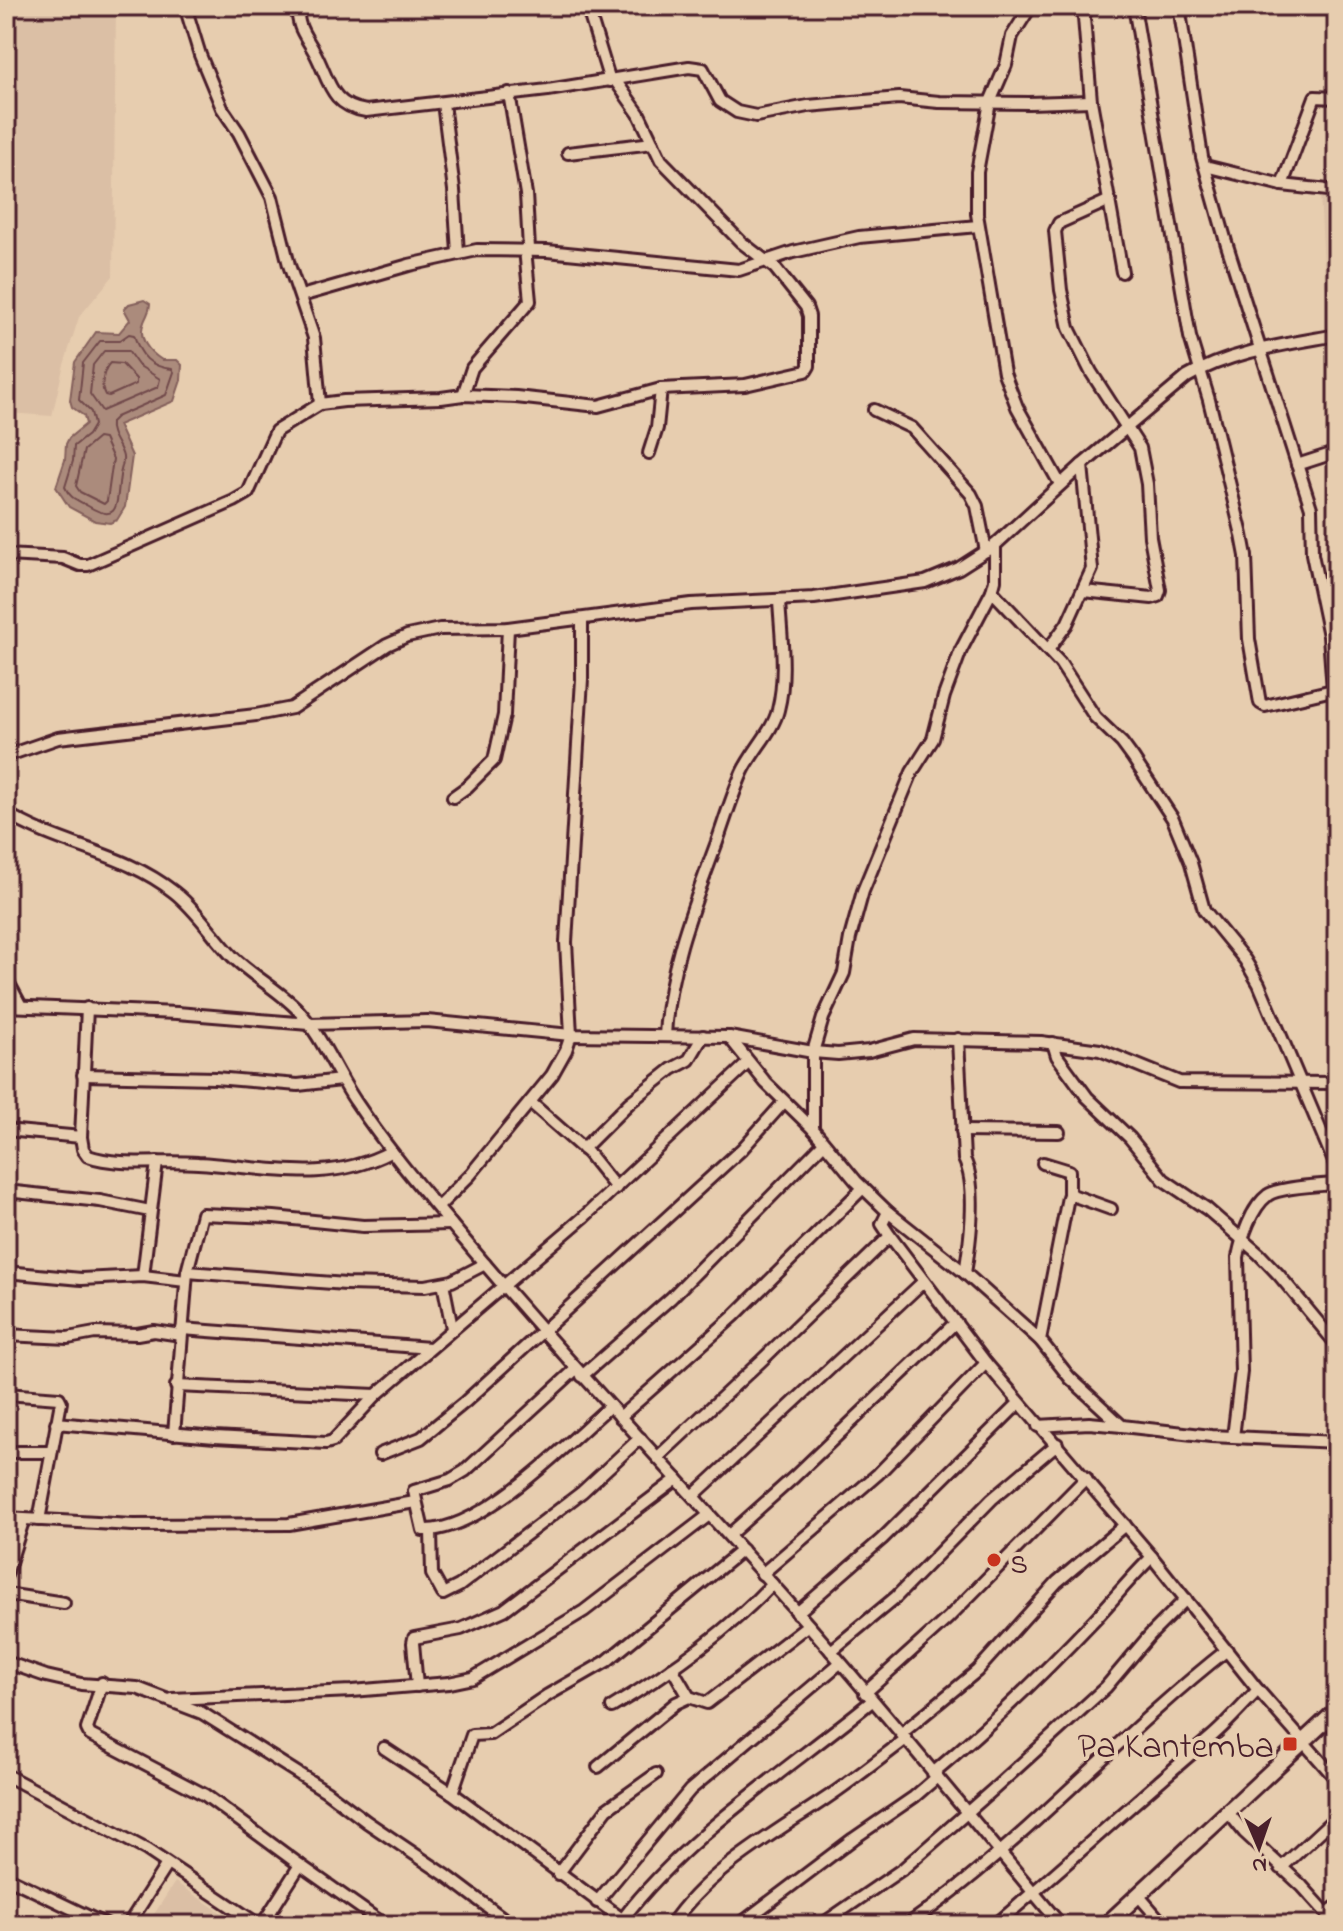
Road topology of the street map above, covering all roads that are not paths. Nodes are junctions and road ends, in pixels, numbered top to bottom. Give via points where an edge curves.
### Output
1 (185, 6) edge
2 (297, 6) edge
3 (587, 6) edge
4 (1031, 6) edge
5 (1083, 6) edge
6 (1134, 6) edge
7 (1179, 6) edge
8 (612, 80) junction
9 (509, 93) junction
10 (1337, 98) edge
11 (1091, 101) junction
12 (990, 102) junction
13 (443, 103) junction
14 (653, 143) junction
15 (568, 153) dead end
16 (1205, 166) junction
17 (1282, 185) junction
18 (1337, 191) edge
19 (1110, 200) junction
20 (978, 226) junction
21 (527, 249) junction
22 (458, 253) junction
23 (767, 261) junction
24 (1122, 272) dead end
25 (301, 296) junction
26 (1337, 335) edge
27 (1261, 350) junction
28 (1200, 370) junction
29 (661, 389) junction
30 (463, 395) junction
31 (320, 404) junction
32 (874, 410) dead end
33 (1128, 428) junction
34 (1337, 452) edge
35 (649, 453) dead end
36 (1082, 465) junction
37 (1297, 465) junction
38 (1060, 484) junction
39 (990, 548) junction
40 (6, 555) edge
41 (992, 591) junction
42 (1083, 591) junction
43 (779, 601) junction
44 (582, 620) junction
45 (508, 628) junction
46 (1048, 650) junction
47 (1335, 690) edge
48 (6, 756) edge
49 (453, 797) dead end
50 (6, 813) edge
51 (6, 978) edge
52 (6, 1006) edge
53 (21, 1006) junction
54 (87, 1008) junction
55 (309, 1024) junction
56 (571, 1035) junction
57 (665, 1036) junction
58 (703, 1036) junction
59 (729, 1037) junction
60 (958, 1039) junction
61 (1053, 1043) junction
62 (813, 1052) junction
63 (748, 1063) junction
64 (83, 1075) junction
65 (341, 1080) junction
66 (1299, 1081) junction
67 (1337, 1083) edge
68 (530, 1102) junction
69 (784, 1102) junction
70 (813, 1129) junction
71 (6, 1130) edge
72 (962, 1131) junction
73 (1059, 1132) dead end
74 (81, 1137) junction
75 (824, 1143) junction
76 (583, 1149) junction
77 (390, 1152) junction
78 (157, 1162) junction
79 (1043, 1163) dead end
80 (1337, 1169) edge
81 (1337, 1184) edge
82 (616, 1188) junction
83 (863, 1188) junction
84 (6, 1191) edge
85 (1069, 1195) junction
86 (438, 1207) junction
87 (1111, 1209) dead end
88 (150, 1211) junction
89 (888, 1212) junction
90 (451, 1224) junction
91 (890, 1236) junction
92 (1242, 1240) junction
93 (485, 1264) junction
94 (6, 1272) edge
95 (965, 1273) junction
96 (143, 1276) junction
97 (186, 1276) junction
98 (923, 1282) junction
99 (443, 1283) junction
100 (502, 1285) junction
101 (956, 1322) junction
102 (452, 1328) junction
103 (543, 1331) junction
104 (182, 1332) junction
105 (6, 1335) edge
106 (1040, 1340) junction
107 (1337, 1345) edge
108 (430, 1348) junction
109 (986, 1363) junction
110 (579, 1373) junction
111 (176, 1386) junction
112 (6, 1394) edge
113 (376, 1395) junction
114 (1019, 1403) junction
115 (610, 1406) junction
116 (620, 1417) junction
117 (56, 1423) junction
118 (1038, 1426) junction
119 (1122, 1426) junction
120 (174, 1434) junction
121 (1233, 1437) junction
122 (640, 1438) junction
123 (1337, 1442) edge
124 (1057, 1444) junction
125 (6, 1452) edge
126 (50, 1452) junction
127 (380, 1454) dead end
128 (658, 1457) junction
129 (1086, 1478) junction
130 (677, 1479) junction
131 (693, 1496) junction
132 (415, 1502) junction
133 (709, 1515) junction
134 (6, 1518) edge
135 (39, 1520) junction
136 (23, 1521) junction
137 (1125, 1525) junction
138 (431, 1530) junction
139 (729, 1535) junction
140 (742, 1550) junction
141 (1152, 1557) junction
142 (762, 1574) junction
143 (6, 1575) edge
144 (772, 1584) junction
145 (6, 1594) edge
146 (1186, 1599) junction
147 (64, 1603) dead end
148 (797, 1613) junction
149 (808, 1625) junction
150 (1227, 1650) junction
151 (831, 1651) junction
152 (6, 1662) edge
153 (840, 1663) junction
154 (672, 1668) junction
155 (102, 1683) junction
156 (417, 1686) junction
157 (1258, 1690) junction
158 (689, 1697) junction
159 (869, 1697) junction
160 (172, 1699) junction
161 (612, 1707) dead end
162 (1337, 1710) edge
163 (904, 1736) junction
164 (1302, 1742) junction
165 (384, 1748) dead end
166 (598, 1767) dead end
167 (656, 1774) dead end
168 (935, 1775) junction
169 (7, 1777) edge
170 (1337, 1780) edge
171 (452, 1793) junction
172 (1228, 1812) junction
173 (966, 1813) junction
174 (1337, 1816) edge
175 (999, 1852) junction
176 (167, 1864) junction
177 (300, 1865) junction
178 (1281, 1868) junction
179 (558, 1874) junction
180 (6, 1877) edge
181 (1034, 1893) junction
182 (1138, 1895) junction
183 (597, 1902) junction
184 (1337, 1906) edge
185 (1327, 1913) junction
186 (626, 1922) edge
187 (106, 1925) edge
188 (128, 1925) edge
189 (261, 1925) edge
190 (385, 1925) edge
191 (512, 1925) edge
192 (671, 1925) edge
193 (739, 1925) edge
194 (821, 1925) edge
195 (907, 1925) edge
196 (995, 1925) edge
197 (1061, 1925) edge
198 (1106, 1925) edge
199 (1164, 1925) edge
200 (1337, 1925) edge

1 - 25 street via 222,108 272,197
2 - 13 street via 303,36 328,84 348,107 366,111
3 - 8 street
4 - 12 street via 1012,36
5 - 11 street
6 - 28 street
7 - 16 street
8 - 9 street
8 - 12 street via 703,69 720,101 756,116 885,98
8 - 14 street via 639,114
9 - 13 street
9 - 21 street via 526,194
10 - 17 street via 1315,97
11 - 12 street
11 - 19 street
12 - 20 street via 977,172
13 - 22 street
14 - 15 street
14 - 23 street via 661,160 704,206
16 - 17 street
16 - 27 street
17 - 18 street
19 - 24 street
19 - 33 street via 1066,218 1055,231 1069,328
20 - 23 street via 859,237
20 - 38 street via 1004,373
21 - 22 street
21 - 23 street via 739,270
21 - 30 street via 530,301 472,368
22 - 25 street
23 - 29 street via 808,311 806,371 745,385
25 - 31 street via 314,338
26 - 27 street
27 - 28 street
27 - 37 street
28 - 33 street
28 - 47 street via 1246,556 1249,639 1260,703
29 - 30 street via 598,406
29 - 35 street
30 - 31 street
31 - 40 street via 276,431 248,493 234,501 88,565
32 - 39 street via 912,428 971,494
33 - 36 street
33 - 42 street via 1144,462 1160,590 1152,598
34 - 37 street
36 - 38 street
36 - 42 street via 1092,569
37 - 47 street via 1311,508 1312,554
38 - 39 street
39 - 41 street
39 - 43 street via 925,582
41 - 46 street
41 - 62 street via 957,657 933,739 908,780 863,891 844,973
42 - 46 street
43 - 44 street via 691,604
43 - 57 street via 778,710 741,775 699,889 670,986
44 - 45 street
44 - 56 street via 566,942
45 - 48 street via 440,629 407,636 292,708 58,738
45 - 49 street via 504,715 494,760
46 - 66 street via 1095,717 1122,743 1173,819 1204,910 1259,984
50 - 55 street via 160,882
51 - 53 street
52 - 53 street
53 - 54 street
54 - 55 street
54 - 64 street
55 - 56 street via 427,1021
55 - 65 street
56 - 57 street
56 - 68 street via 560,1062
57 - 58 street
58 - 59 street
58 - 76 street via 689,1060 621,1110
59 - 62 street
59 - 63 street
60 - 61 street
60 - 62 street via 914,1039 859,1052
60 - 72 street
61 - 66 street via 1100,1050 1179,1082
61 - 92 street via 1087,1097 1164,1180
62 - 70 street
63 - 69 street
63 - 82 street
64 - 65 street via 298,1085
64 - 74 street
65 - 77 street
66 - 67 street
66 - 80 street
68 - 76 street
68 - 86 street
69 - 70 street
69 - 103 street via 742,1149
70 - 75 street
71 - 74 street
72 - 73 street
72 - 95 street via 971,1186
74 - 78 street via 84,1153 92,1158
75 - 83 street
75 - 110 street via 671,1298
76 - 82 street
77 - 78 street via 351,1169 312,1172
77 - 86 street
78 - 88 street
79 - 85 street via 1069,1171
81 - 92 street via 1267,1196
82 - 100 street
83 - 89 street
83 - 116 street via 734,1316
84 - 88 street
85 - 87 street
85 - 106 street
86 - 90 street
88 - 96 street
89 - 91 street via 882,1224
89 - 95 street
90 - 93 street
90 - 97 street via 363,1226 202,1214
91 - 98 street
91 - 128 street
92 - 107 street
92 - 121 street via 1241,1372
93 - 99 street
93 - 100 street
94 - 96 street via 106,1280
95 - 106 street
96 - 97 street
97 - 99 street
97 - 104 street
98 - 101 street
98 - 131 street
99 - 102 street
100 - 102 street
100 - 103 street
101 - 109 street
101 - 139 street
102 - 108 street
103 - 110 street
103 - 127 street via 427,1433
104 - 105 street via 68,1338
104 - 108 street
104 - 111 street
106 - 119 street via 1070,1378
108 - 113 street
109 - 114 street
109 - 142 street via 878,1474
110 - 115 street
110 - 132 street via 465,1471 414,1491
111 - 113 street
111 - 120 street
112 - 117 street via 59,1398
113 - 120 street via 326,1443
114 - 118 street
114 - 148 street via 882,1539
115 - 116 street
115 - 138 street via 497,1500 462,1521
116 - 122 street
117 - 120 street
117 - 126 street
118 - 119 street
118 - 124 street
119 - 121 street
121 - 123 street
122 - 128 street
122 - 138 street via 546,1521 443,1594 432,1574
124 - 129 street
124 - 151 street
125 - 126 street
126 - 135 street
128 - 130 street
129 - 137 street
129 - 159 street
130 - 131 street
130 - 156 street via 504,1610 461,1629 414,1638
131 - 133 street
132 - 135 street via 289,1524
132 - 138 street via 423,1530
133 - 139 street
133 - 156 street via 584,1611 484,1672 463,1681
134 - 136 street
135 - 136 street
136 - 143 street
137 - 141 street
137 - 163 street via 1057,1582 977,1671
139 - 140 street
140 - 142 street
140 - 171 street via 590,1673 490,1734 472,1735
141 - 146 street
141 - 168 street
142 - 144 street
144 - 148 street
144 - 154 street via 739,1617
145 - 147 street
146 - 150 street
146 - 173 street via 1106,1687
148 - 149 street
149 - 151 street
149 - 158 street via 711,1701
150 - 157 street
150 - 175 street via 1172,1693
151 - 153 street
152 - 155 street via 81,1684
153 - 159 street
153 - 183 street via 690,1790
154 - 158 street
154 - 161 street
155 - 160 street
155 - 177 street via 87,1729 90,1735 205,1795
156 - 160 street
157 - 164 street
157 - 181 street
158 - 166 street
159 - 163 street
159 - 186 street via 650,1885
160 - 191 street via 285,1764
162 - 164 main road
163 - 168 street
163 - 192 street via 849,1782 762,1840 697,1893
164 - 170 street
164 - 172 main road
165 - 171 street
167 - 179 street via 607,1809
168 - 173 street
168 - 193 street via 914,1797
169 - 176 street
171 - 179 street
172 - 178 street
172 - 182 main road
173 - 175 street
173 - 194 street via 883,1884
174 - 178 street
175 - 181 street
175 - 195 street
176 - 188 street
176 - 189 street
177 - 189 street
177 - 190 street
178 - 185 street
179 - 183 street
180 - 187 street
181 - 196 street
181 - 197 street
182 - 198 main road
182 - 199 street
183 - 186 street
184 - 185 street
185 - 200 street

